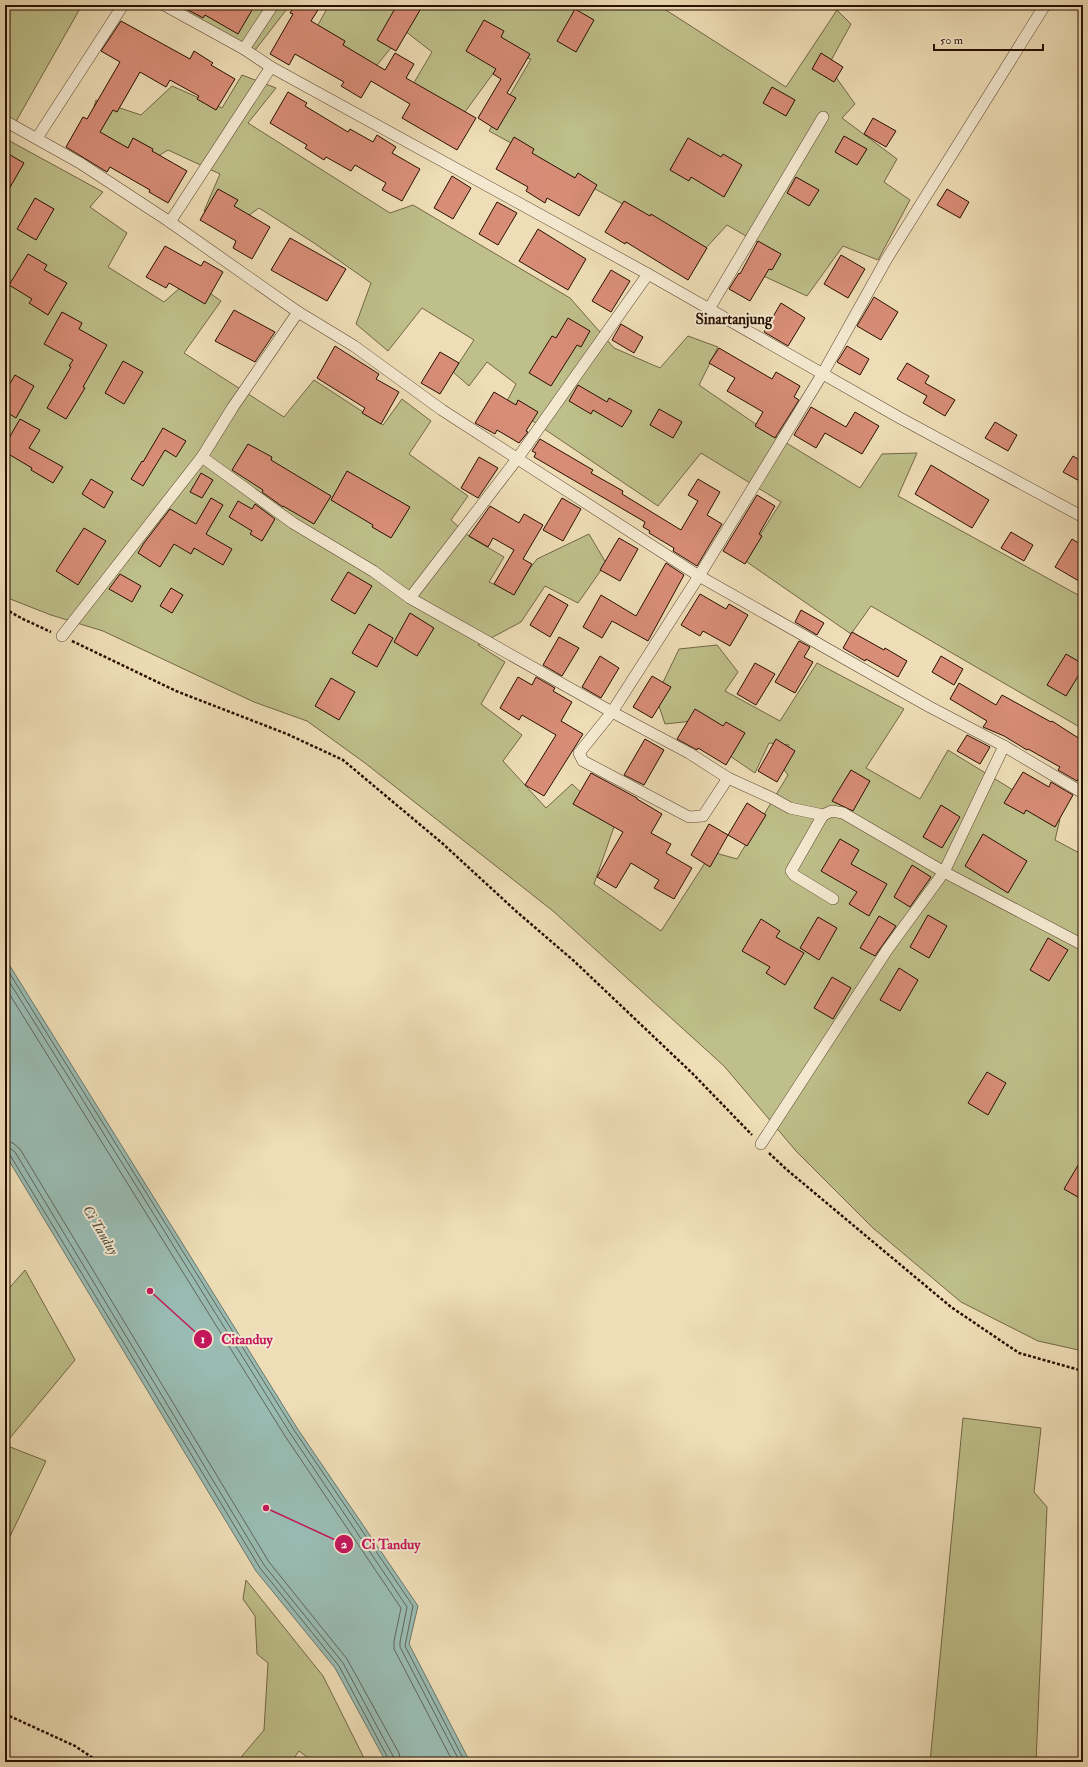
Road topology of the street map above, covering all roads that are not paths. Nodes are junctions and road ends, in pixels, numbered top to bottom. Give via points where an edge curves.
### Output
1 (122, 5) edge
2 (164, 5) edge
3 (273, 5) edge
4 (1046, 5) edge
5 (244, 49) junction
6 (271, 67) junction
7 (822, 117) dead end
8 (5, 121) edge
9 (37, 138) junction
10 (170, 222) junction
11 (648, 274) junction
12 (709, 309) junction
13 (298, 312) junction
14 (823, 373) junction
15 (202, 457) junction
16 (517, 459) junction
17 (1083, 517) edge
18 (699, 576) junction
19 (410, 598) junction
20 (62, 636) road end
21 (612, 712) junction
22 (1004, 746) junction
23 (728, 778) junction
24 (1083, 793) edge
25 (823, 815) junction
26 (944, 872) junction
27 (833, 899) dead end
28 (1083, 945) edge
29 (760, 1144) road end

1 - 9 street
2 - 5 street
3 - 5 street
4 - 14 street via 886,260
5 - 6 street
6 - 10 street
6 - 11 street
7 - 12 street
8 - 9 street
9 - 10 street
10 - 13 street
11 - 12 street
11 - 16 street
12 - 14 street
13 - 15 street
13 - 16 street via 354,346 442,410
14 - 17 street via 900,418
14 - 18 street
15 - 19 street via 293,523 373,571
15 - 20 street
16 - 18 street
16 - 19 street
18 - 21 street
18 - 22 street via 928,706
19 - 21 street
21 - 23 street via 689,753
21 - 23 street via 579,753 583,761 689,817 703,816
22 - 24 street
22 - 26 street
23 - 25 street via 790,808
25 - 26 street via 832,811 844,813
25 - 27 street via 791,871
26 - 28 street
26 - 29 street via 887,950

